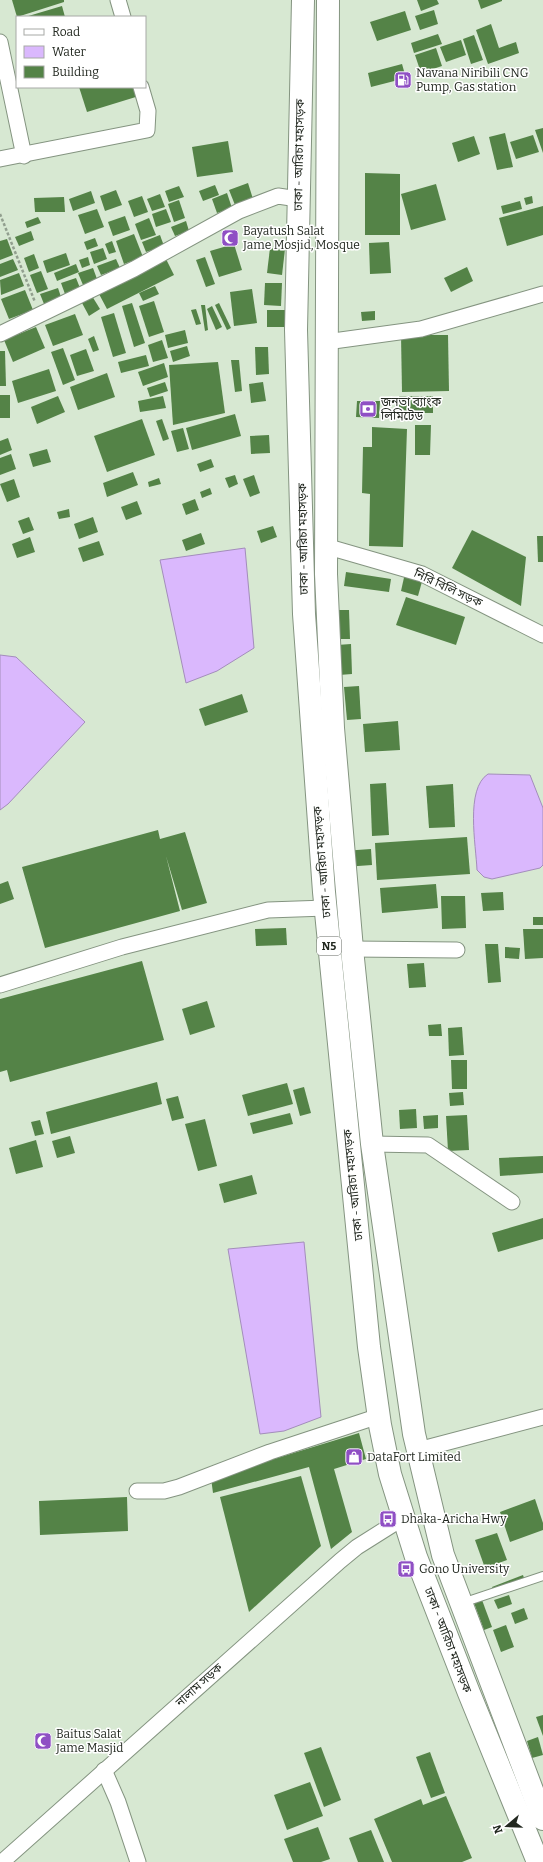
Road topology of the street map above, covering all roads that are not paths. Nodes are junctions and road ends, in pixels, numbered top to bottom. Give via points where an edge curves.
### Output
1 (118, 0) edge
2 (302, 0) edge
3 (328, 0) edge
4 (123, 16) edge
5 (0, 42) edge
6 (141, 88) edge
7 (24, 156) junction
8 (0, 159) edge
9 (298, 199) junction
10 (543, 294) edge
11 (0, 334) edge
12 (326, 342) junction
13 (326, 546) junction
14 (543, 635) edge
15 (326, 908) junction
16 (352, 949) junction
17 (457, 950) dead end
18 (0, 985) edge
19 (372, 1144) junction
20 (512, 1202) dead end
21 (379, 1416) junction
22 (543, 1417) edge
23 (418, 1450) junction
24 (137, 1491) dead end
25 (403, 1518) junction
26 (543, 1576) edge
27 (461, 1603) junction
28 (104, 1770) junction
29 (543, 1819) edge
30 (2, 1862) edge
31 (138, 1862) edge
32 (538, 1862) edge

1 - 4 street
2 - 9 highway, ঢাকা - আরিচা মহাসড়ক / N5
3 - 12 highway, N5
5 - 7 street
6 - 7 street via 148,111 147,130
7 - 8 street
9 - 11 street via 278,196 239,212 134,269
9 - 15 highway, ঢাকা - আরিচা মহাসড়ক / N5 via 296,330 304,614
10 - 12 street via 421,329
12 - 13 highway, N5
13 - 14 street, নিরি বিলি সড়ক via 422,574
13 - 16 highway, N5 via 334,728
15 - 18 street via 268,910 122,948
15 - 21 highway, ঢাকা - আরিচা মহাসড়ক / N5 via 364,1293
16 - 17 street
16 - 19 highway, N5
19 - 20 street via 428,1145
19 - 23 highway, N5
21 - 24 street via 270,1452 179,1487 164,1491
21 - 25 highway, ঢাকা - আরিচা মহাসড়ক / N5 via 390,1474
22 - 23 street
23 - 27 highway, N5 via 444,1555
25 - 28 street, নালাম সড়ক via 340,1561
25 - 32 highway, ঢাকা - আরিচা মহাসড়ক / N5 via 440,1622
26 - 27 lane
27 - 29 highway, N5
28 - 30 street, নালাম সড়ক
28 - 31 street via 118,1802

